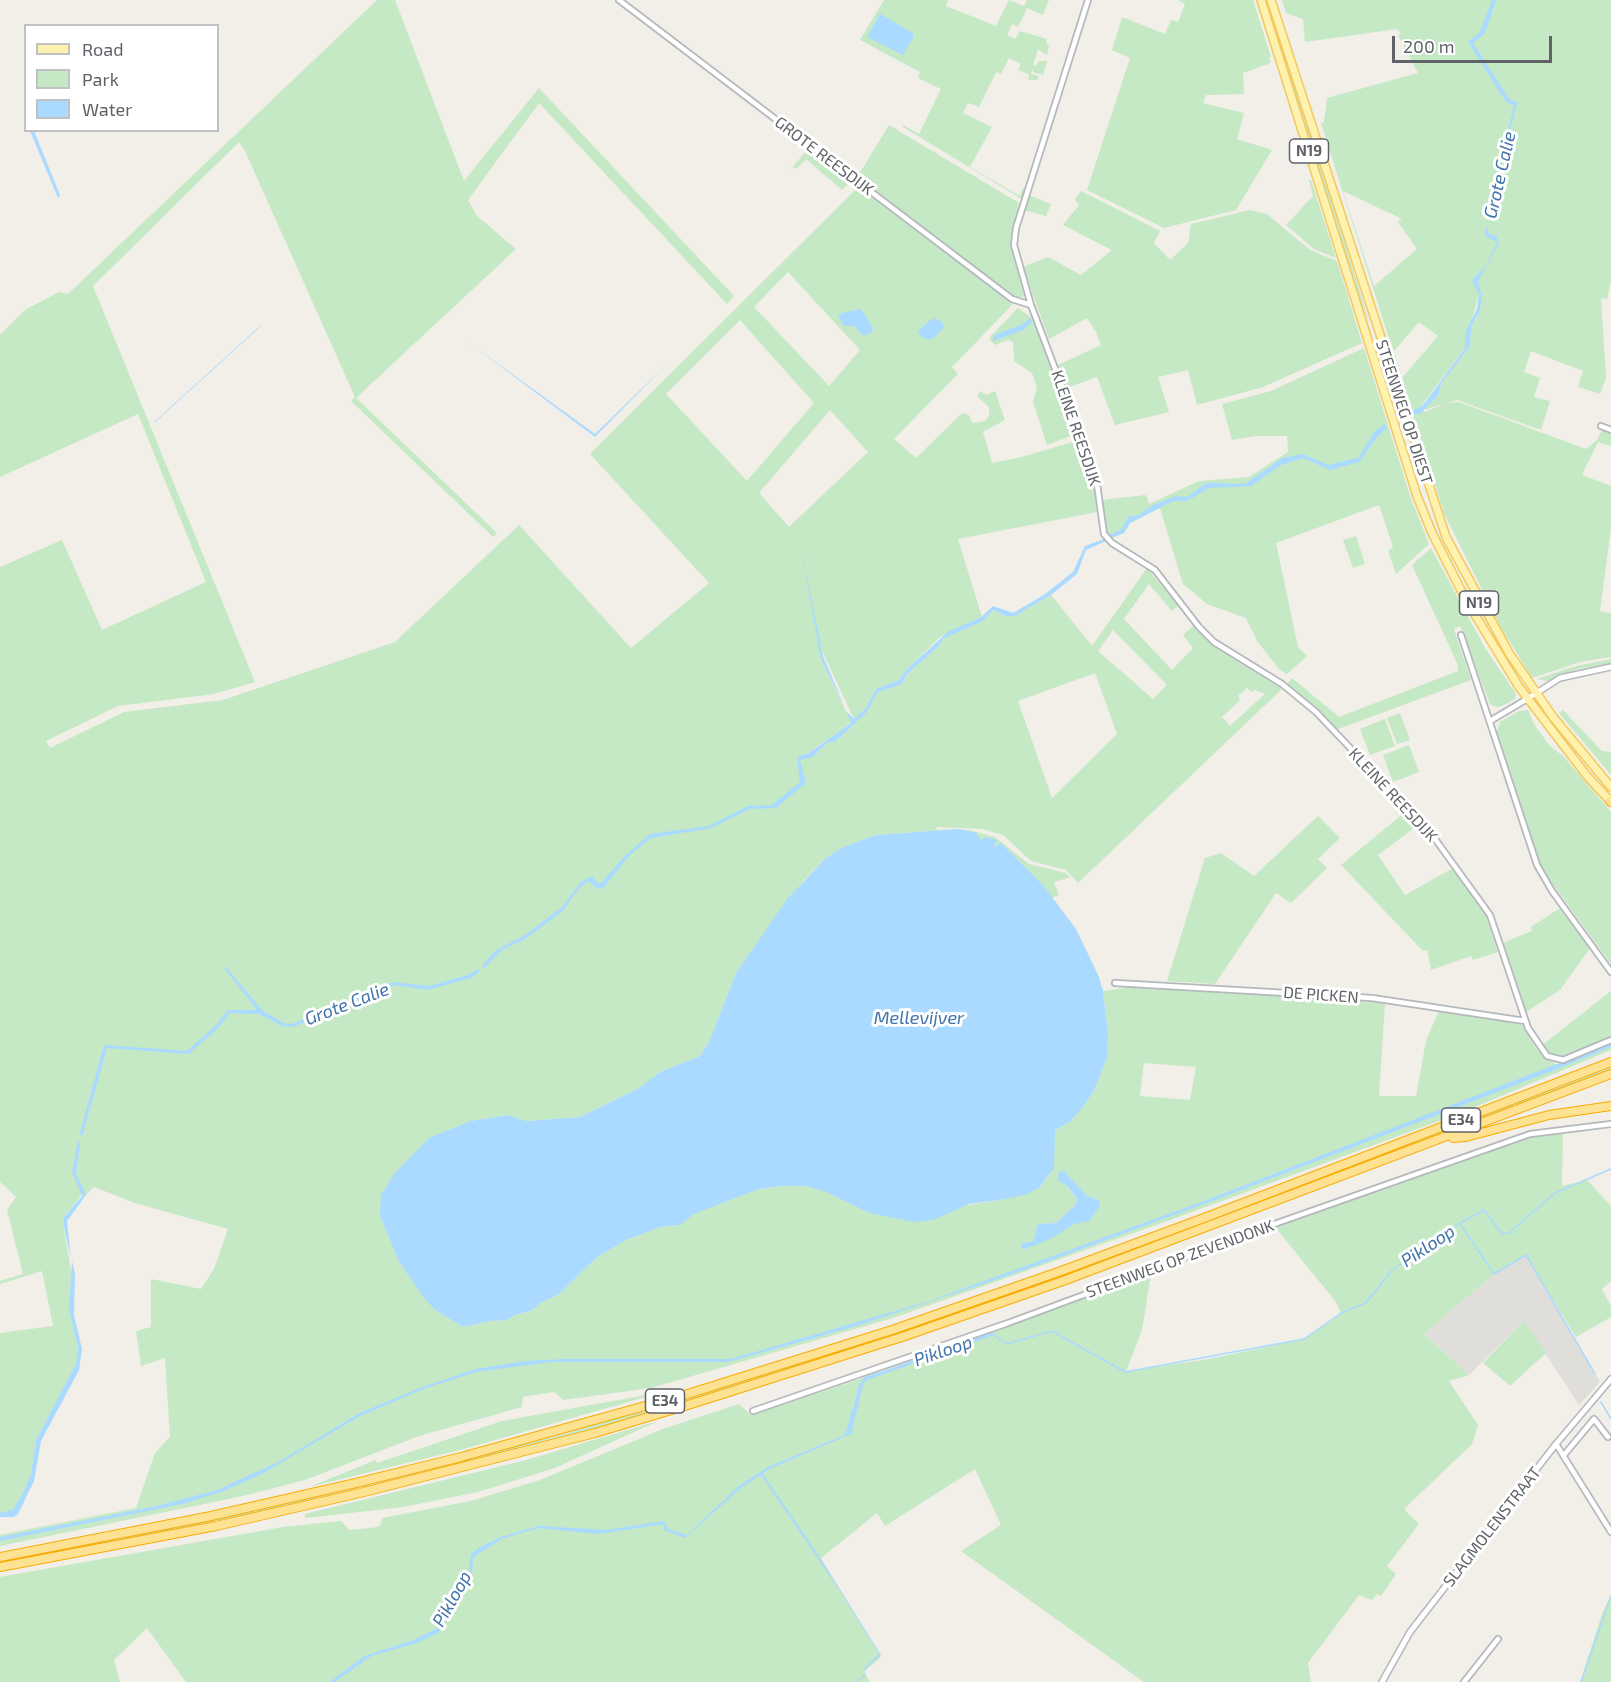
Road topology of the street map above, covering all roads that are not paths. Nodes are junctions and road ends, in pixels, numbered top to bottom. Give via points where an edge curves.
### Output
1 (619, 0) edge
2 (1088, 0) edge
3 (1261, 0) edge
4 (1272, 0) edge
5 (1031, 305) junction
6 (1380, 339) junction
7 (1369, 342) junction
8 (1601, 426) dead end
9 (1611, 430) edge
10 (1461, 634) dead end
11 (1611, 667) edge
12 (1536, 692) junction
13 (1527, 699) junction
14 (1490, 721) junction
15 (1611, 787) edge
16 (1611, 801) edge
17 (1611, 972) edge
18 (1115, 983) dead end
19 (1525, 1021) junction
20 (1611, 1040) edge
21 (1611, 1062) edge
22 (1611, 1074) edge
23 (1611, 1107) edge
24 (1611, 1124) edge
25 (1448, 1137) junction
26 (1611, 1379) edge
27 (753, 1411) dead end
28 (1608, 1437) dead end
29 (1556, 1444) junction
30 (1564, 1455) junction
31 (1611, 1532) edge
32 (0, 1557) edge
33 (0, 1567) edge
34 (1498, 1639) dead end
35 (1382, 1682) edge
36 (1464, 1682) edge

1 - 5 street, GROTE REESDIJK via 1012,300
2 - 5 street, KLEINE REESDIJK via 1016,228 1014,251
3 - 7 main road, STEENWEG OP DIEST / N19
4 - 6 main road, STEENWEG OP DIEST / N19
5 - 19 street, KLEINE REESDIJK via 1095,477 1104,534 1155,570 1214,642 1282,684 1316,712 1430,832 1490,915
6 - 7 main road
6 - 12 main road, STEENWEG OP DIEST / N19 via 1446,537 1488,619
7 - 13 main road, STEENWEG OP DIEST / N19 via 1428,524 1466,600
8 - 9 street
10 - 14 street
11 - 12 street via 1570,675
12 - 13 street
12 - 15 main road, STEENWEG OP DIEST / N19
13 - 14 street
13 - 16 main road, STEENWEG OP DIEST / N19
14 - 17 street via 1537,865
18 - 19 street, DE PICKEN via 1372,998
19 - 20 street, KLEINE REESDIJK via 1537,1045 1556,1060
21 - 32 highway, E34 via 1193,1222 892,1330 754,1374 580,1425 356,1483
22 - 25 highway, E34
23 - 25 highway via 1549,1115 1466,1137
24 - 27 street, STEENWEG OP ZEVENDONK via 1530,1134
25 - 33 highway, E34 via 905,1336 584,1436 216,1526
26 - 29 street, SLAGMOLENSTRAAT
28 - 30 street via 1594,1419
29 - 30 street
29 - 35 street, SLAGMOLENSTRAAT via 1410,1632
30 - 31 street
34 - 36 street

